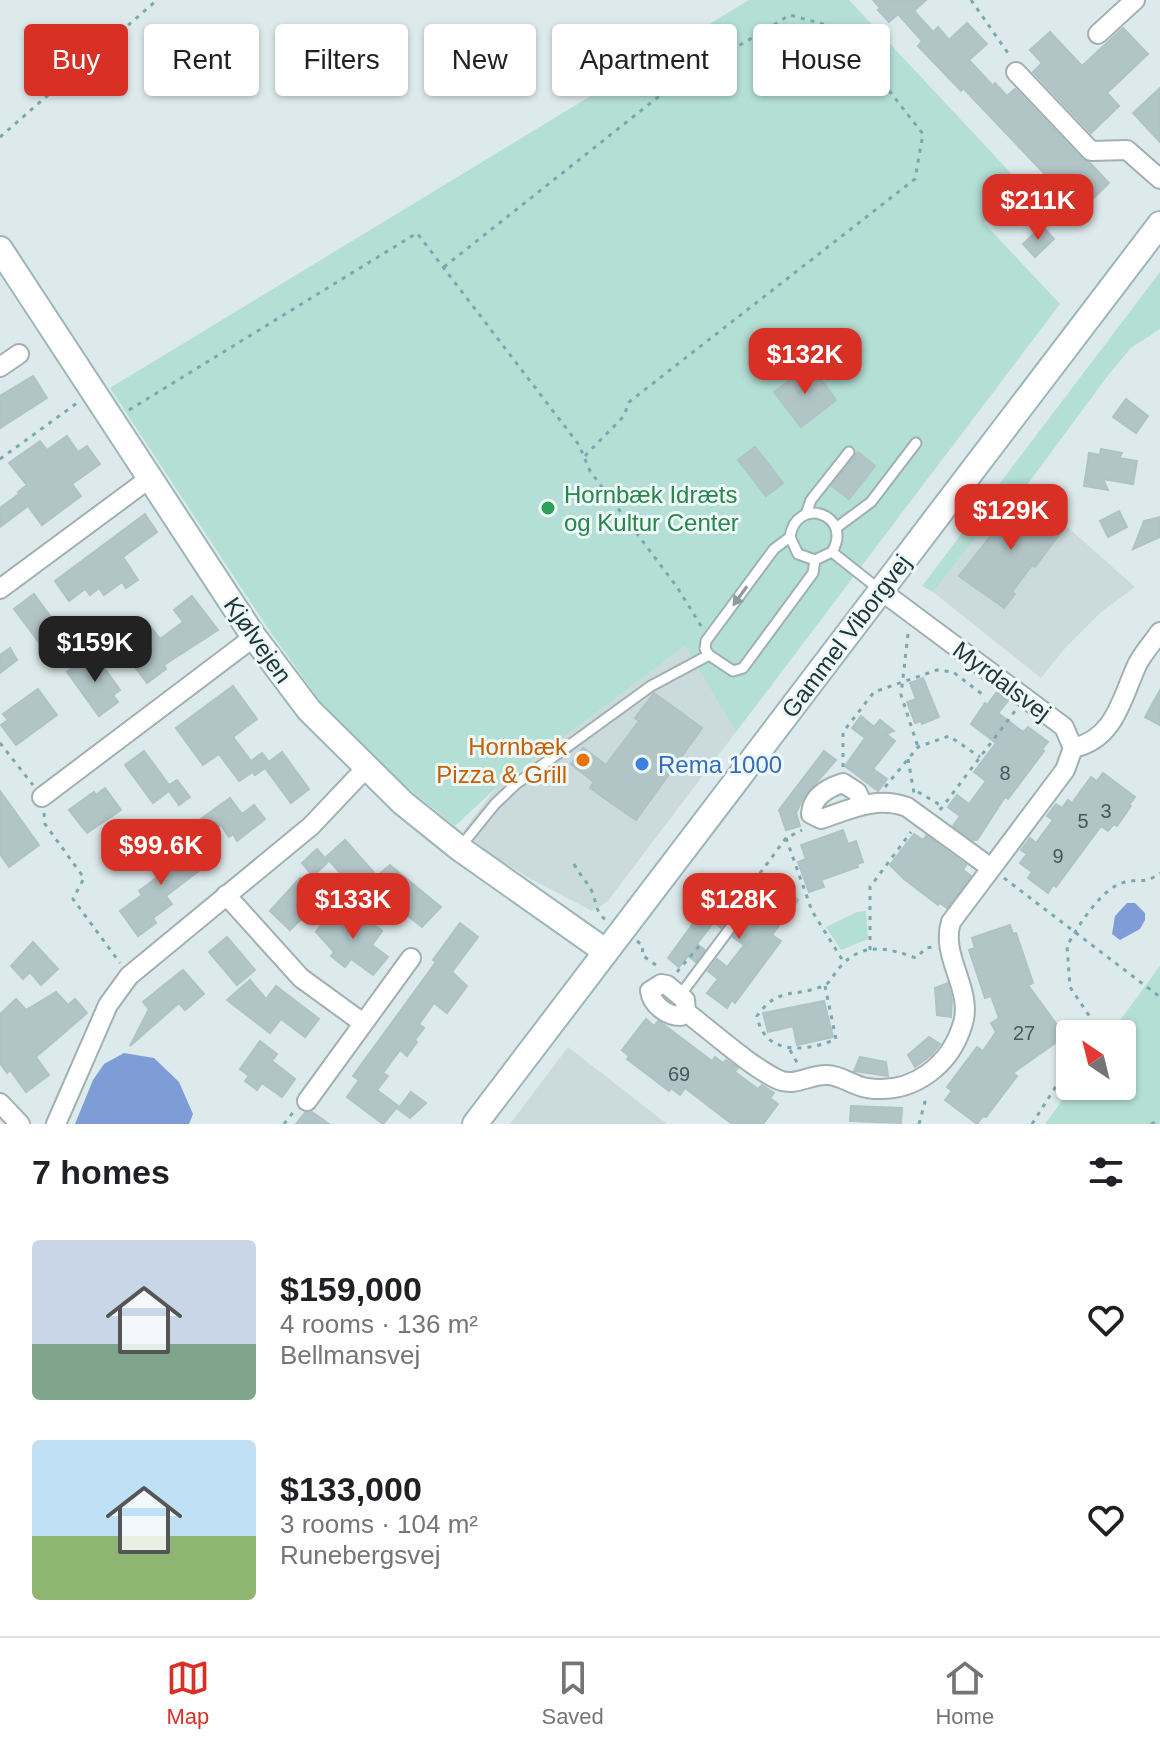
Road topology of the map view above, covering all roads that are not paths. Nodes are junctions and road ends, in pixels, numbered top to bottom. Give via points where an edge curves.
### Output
1 (1135, 0) edge
2 (1098, 34) dead end
3 (1016, 72) road end
4 (1160, 179) edge
5 (1160, 224) edge
6 (0, 249) edge
7 (19, 354) dead end
8 (0, 367) edge
9 (916, 443) dead end
10 (849, 452) dead end
11 (150, 478) junction
12 (806, 514) junction
13 (836, 528) junction
14 (790, 537) junction
15 (832, 552) junction
16 (815, 560) junction
17 (0, 589) edge
18 (880, 590) junction
19 (1160, 632) edge
20 (254, 637) junction
21 (709, 655) junction
22 (1073, 748) junction
23 (365, 769) junction
24 (42, 797) road end
25 (871, 803) junction
26 (459, 848) junction
27 (991, 868) junction
28 (226, 895) junction
29 (731, 927) road end
30 (605, 951) junction
31 (411, 958) dead end
32 (683, 1003) joint
33 (363, 1023) junction
34 (307, 1101) dead end
35 (0, 1103) edge
36 (20, 1124) edge
37 (56, 1124) edge
38 (475, 1124) edge

1 - 2 street
3 - 4 street via 1091,151 1127,150
5 - 18 main road, Gammel Viborgvej
6 - 11 main road, Kjølvejen
7 - 8 street
9 - 13 lane via 871,502
10 - 12 lane
11 - 17 street
11 - 20 main road, Kjølvejen
12 - 13 lane via 820,514
12 - 14 lane via 794,523
13 - 15 lane
14 - 16 lane via 798,554
14 -> 21 lane via 774,549 709,638
15 - 16 lane
15 - 18 lane
16 - 21 lane via 813,573 743,668 733,671
18 - 22 street, Myrdalsvej via 1064,727
18 - 30 main road, Gammel Viborgvej
19 - 22 street via 1140,660 1107,730 1093,742
20 - 23 main road, Kjølvejen via 309,710
20 - 24 street
21 - 26 lane via 651,686 516,784
22 - 27 street via 1065,770
23 - 26 main road, Kjølvejen
23 - 28 street via 311,826
25 - 25 street via 843,783 827,789 811,814 821,819
25 - 27 street via 918,810
26 - 30 main road, Kjølvejen
27 - 32 street via 951,922 950,947 965,1016 950,1054 917,1081 869,1089 827,1075 780,1080
28 - 33 street via 301,978
28 - 37 street via 129,976 108,1005
29 - 32 lane
30 - 38 main road, Gammel Viborgvej
31 - 33 street
33 - 34 street
35 - 36 street

